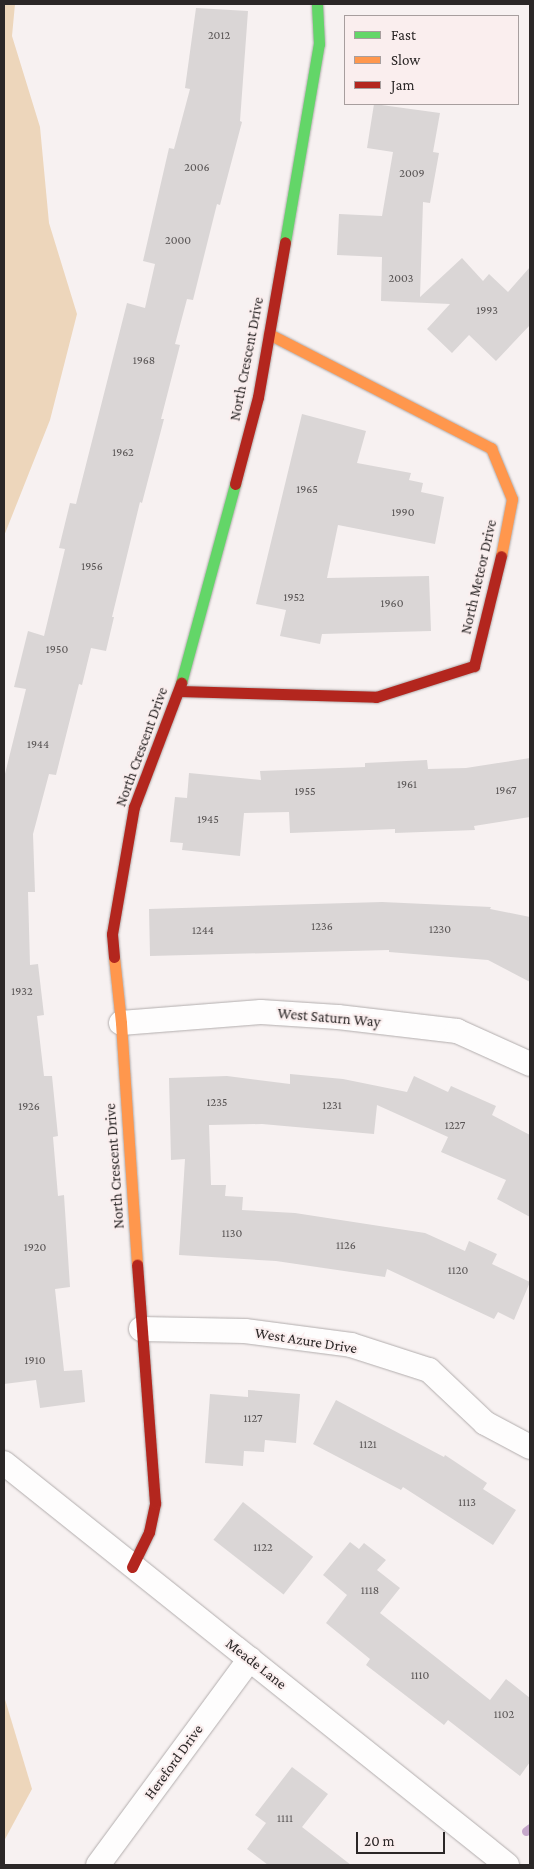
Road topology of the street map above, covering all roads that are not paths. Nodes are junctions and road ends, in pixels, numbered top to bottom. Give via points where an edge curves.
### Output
1 (317, 4) edge
2 (269, 334) junction
3 (179, 691) junction
4 (121, 1023) junction
5 (530, 1064) edge
6 (141, 1328) junction
7 (530, 1447) edge
8 (4, 1463) edge
9 (132, 1568) junction
10 (250, 1659) junction
11 (98, 1865) edge
12 (507, 1865) edge

1 - 2 street, North Crescent Drive via 319,44
2 - 3 street, North Crescent Drive via 258,397
2 - 3 street, North Meteor Drive via 491,448 512,499 474,666 376,697
3 - 4 street, North Crescent Drive via 132,817 112,934
4 - 5 street, West Saturn Way via 261,1012 338,1017 457,1031
4 - 6 street, North Crescent Drive
6 - 7 street, West Azure Drive via 245,1331 351,1345 429,1370 485,1423
6 - 9 street, North Crescent Drive via 155,1503 149,1532
8 - 9 street, Meade Lane
9 - 10 street, Meade Lane
10 - 11 street, Hereford Drive
10 - 12 street, Meade Lane

